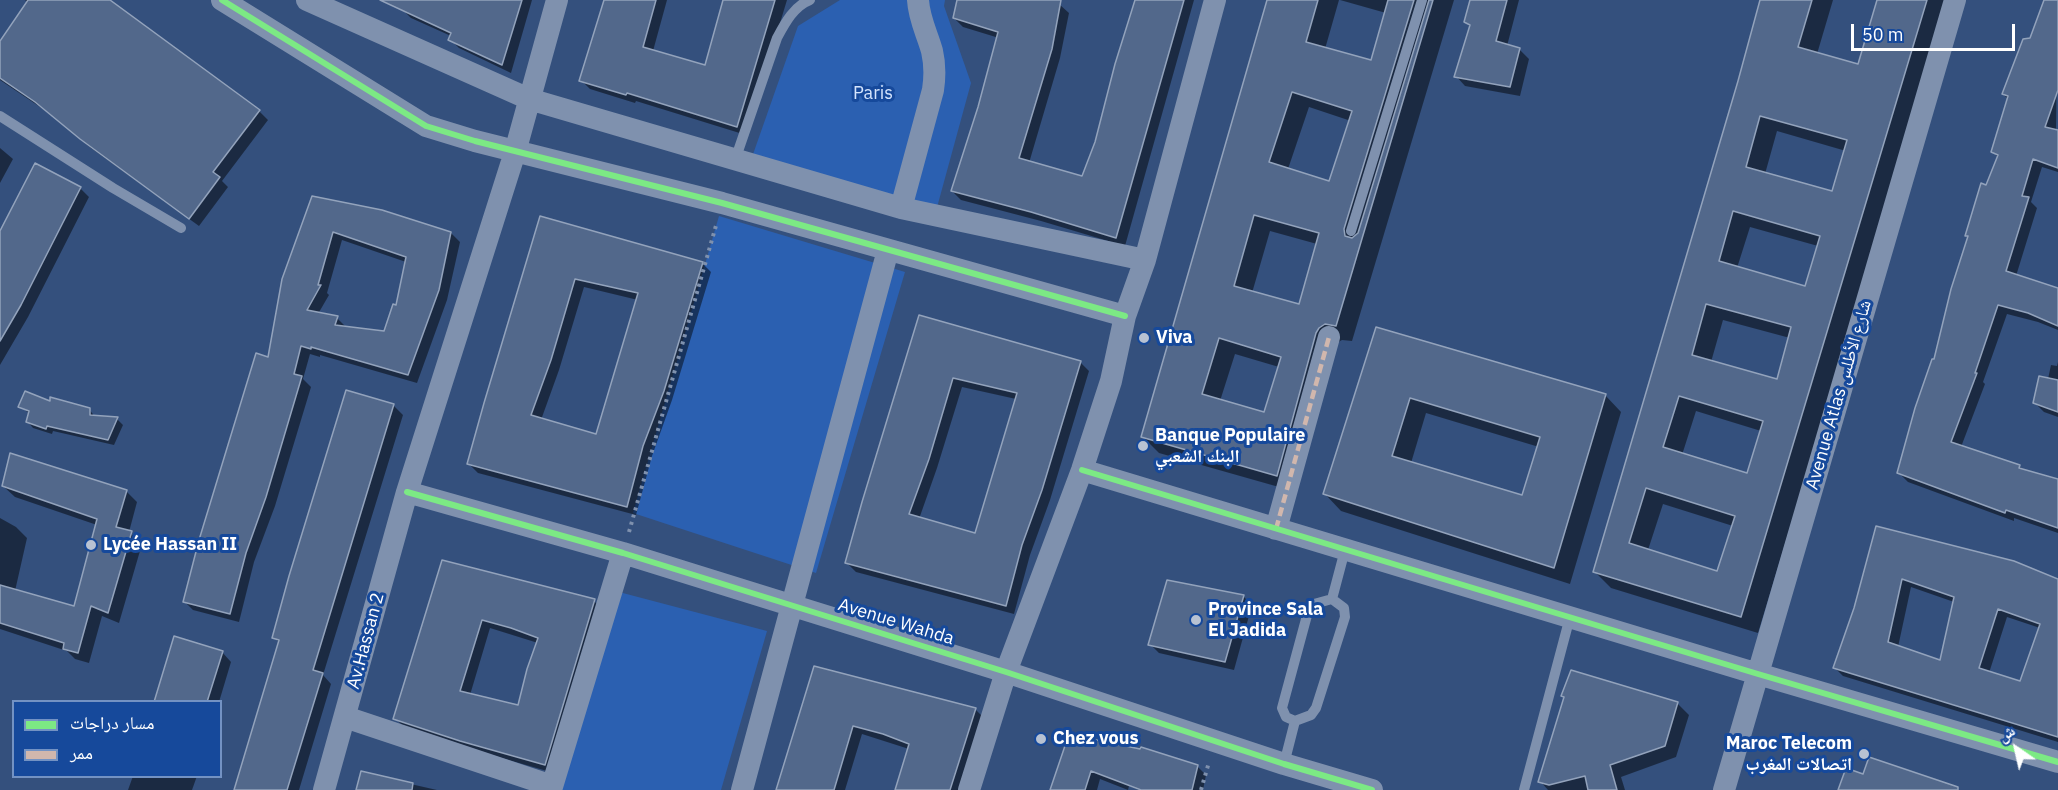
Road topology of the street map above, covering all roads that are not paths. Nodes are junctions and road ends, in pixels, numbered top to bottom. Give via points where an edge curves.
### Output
1 (222, 0) edge
2 (307, 0) edge
3 (557, 0) edge
4 (810, 0) edge
5 (918, 0) edge
6 (1215, 0) edge
7 (1422, 0) edge
8 (1954, 0) edge
9 (529, 99) junction
10 (0, 116) edge
11 (515, 152) junction
12 (735, 160) junction
13 (901, 208) junction
14 (181, 228) dead end
15 (1351, 231) dead end
16 (888, 250) junction
17 (1145, 260) junction
18 (1125, 316) junction
19 (1329, 337) dead end
20 (1082, 470) junction
21 (407, 492) junction
22 (1276, 529) junction
23 (1346, 550) junction
24 (623, 553) junction
25 (1332, 599) junction
26 (792, 606) junction
27 (1570, 617) junction
28 (1006, 672) junction
29 (1758, 674) junction
30 (345, 717) junction
31 (1295, 721) junction
32 (2058, 762) edge
33 (1284, 764) junction
34 (551, 788) edge
35 (324, 790) edge
36 (742, 790) edge
37 (969, 790) edge
38 (1372, 790) edge
39 (1524, 790) edge
40 (1724, 790) edge

1 - 11 street via 426,126
2 - 9 street
3 - 9 street, Av.Hassan 2
4 - 12 lane via 799,6 777,38
5 - 13 street via 935,77
6 - 17 street
7 - 15 lane
8 - 29 street, Avenue Atlas شارع الأطلس
9 - 11 street, Av.Hassan 2
9 - 12 street
10 - 14 lane
11 - 16 street via 722,203
11 - 21 street, Av.Hassan 2
12 - 13 street
13 - 17 street
16 - 18 street
16 - 26 street
17 - 18 street
18 - 20 street via 1111,381
19 - 22 street
20 - 22 street
20 - 28 street
21 - 24 street, Avenue Wahda
21 - 30 street, Av.Hassan 2
22 - 23 street
23 - 25 lane
23 - 27 street
24 - 26 street, Avenue Wahda
24 - 34 street
25 - 31 lane via 1344,608 1345,617 1316,708 1311,715
25 - 31 lane via 1310,608 1282,708 1286,717
26 - 28 street, Avenue Wahda
26 - 36 street
27 - 29 street
27 - 39 lane
28 - 33 street, Avenue Wahda
28 - 37 street
29 - 32 street
29 - 40 street, Avenue Atlas شارع الأطلس
30 - 34 street
30 - 35 street, Av.Hassan 2
31 - 33 lane
33 - 38 street, Avenue Wahda

